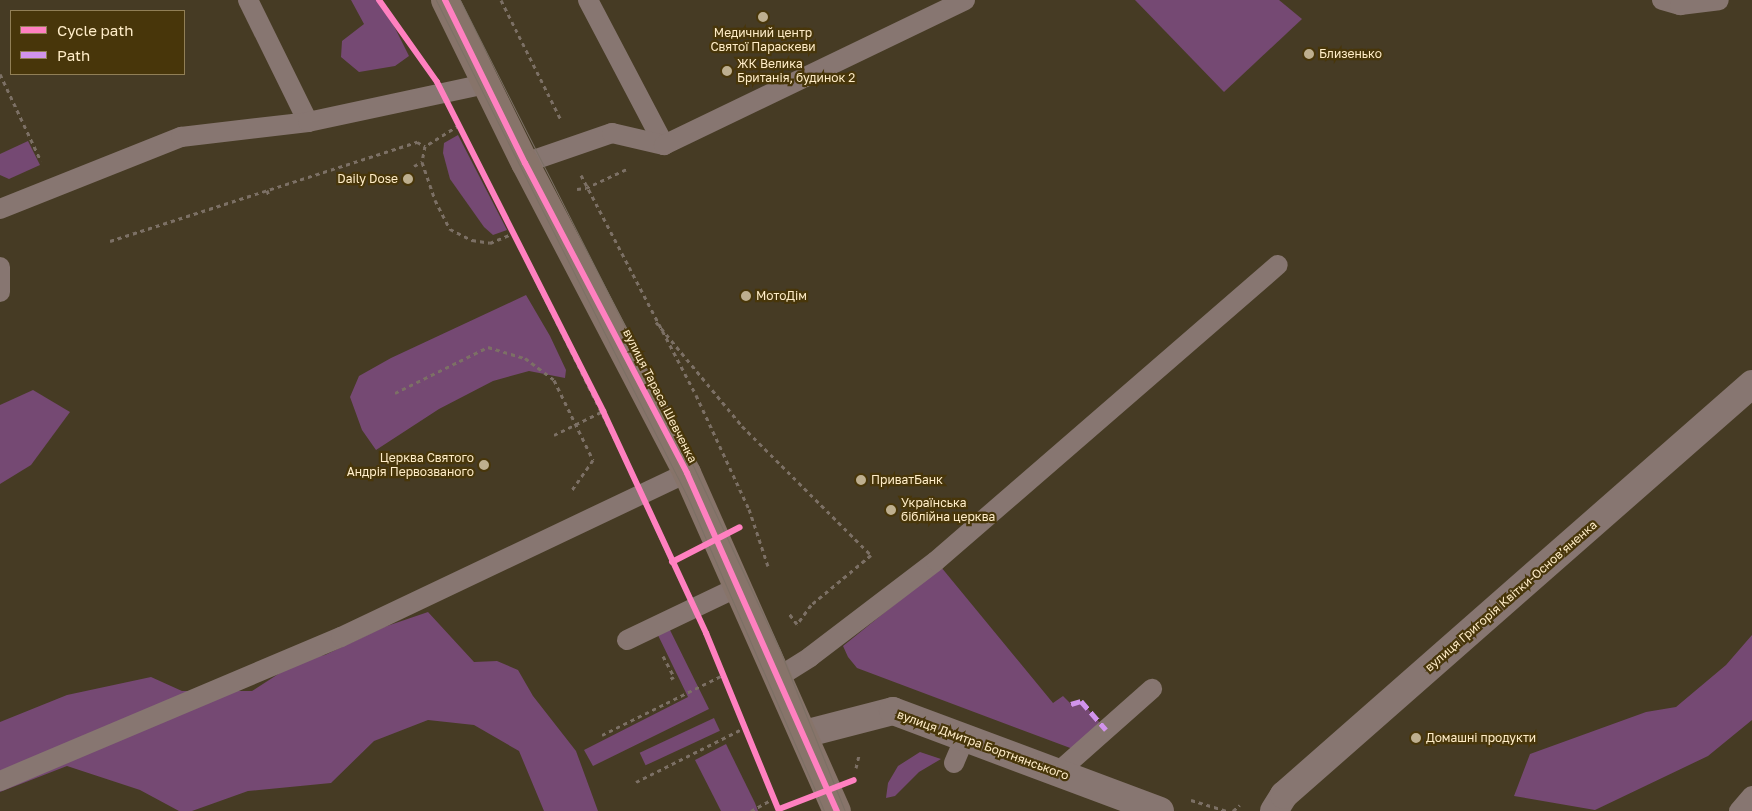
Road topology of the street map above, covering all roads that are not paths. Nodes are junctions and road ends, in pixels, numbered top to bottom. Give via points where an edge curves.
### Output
1 (248, 0) edge
2 (445, 0) edge
3 (588, 0) edge
4 (965, 0) edge
5 (1662, 0) edge
6 (1719, 0) edge
7 (486, 84) junction
8 (308, 122) junction
9 (664, 145) junction
10 (525, 163) junction
11 (0, 209) edge
12 (1278, 265) dead end
13 (0, 267) edge
14 (0, 292) edge
15 (1752, 384) edge
16 (687, 473) junction
17 (738, 587) junction
18 (627, 640) dead end
19 (777, 678) junction
20 (1152, 689) dead end
21 (804, 734) junction
22 (1057, 773) junction
23 (0, 781) edge
24 (1752, 796) edge
25 (832, 801) edge
26 (1160, 811) edge
27 (1274, 811) edge
28 (1739, 811) edge

1 - 8 lane
2 - 7 main road, вулиця Тараса Шевченка
3 - 9 lane
4 - 9 lane
5 - 6 lane via 1680,5
7 - 8 lane
7 - 10 main road, вулиця Тараса Шевченка
8 - 11 lane via 181,137
9 - 10 lane via 612,133
10 - 16 main road, вулиця Тараса Шевченка
12 - 19 lane via 936,561 810,657
13 - 14 lane
15 - 27 street, вулиця Григорія Квітки-Основʼяненка via 1284,795
16 - 17 main road, вулиця Тараса Шевченка
16 - 23 lane via 341,637
17 - 18 lane
17 - 19 main road, вулиця Тараса Шевченка
19 - 21 main road, вулиця Тараса Шевченка
20 - 22 lane
21 - 22 street, вулиця Дмитра Бортнянського via 893,711 959,751
21 - 25 main road, вулиця Тараса Шевченка
22 - 26 street, вулиця Дмитра Бортнянського
24 - 28 lane

